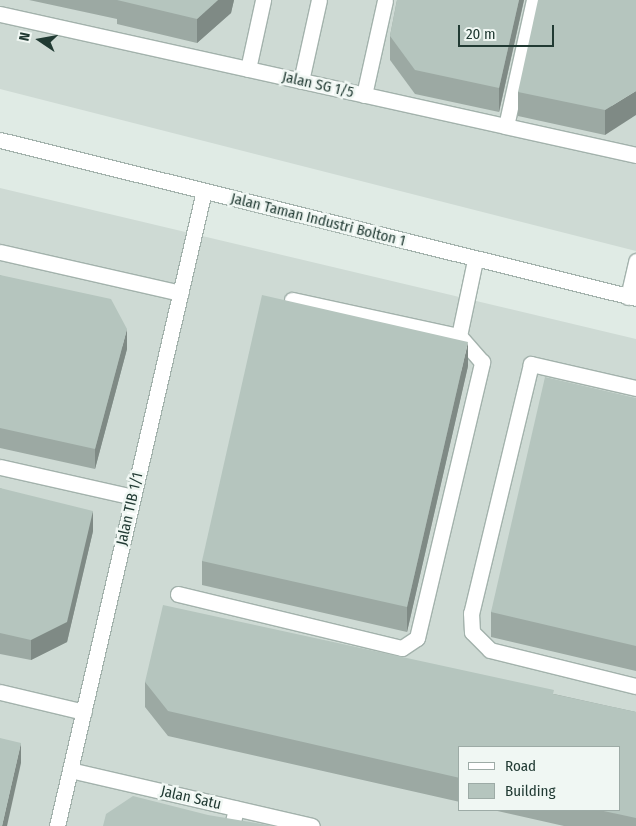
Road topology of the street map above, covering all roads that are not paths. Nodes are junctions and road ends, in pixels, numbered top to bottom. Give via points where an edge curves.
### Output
1 (263, 0) edge
2 (319, 0) edge
3 (385, 0) edge
4 (534, 0) edge
5 (0, 14) edge
6 (248, 69) junction
7 (301, 81) junction
8 (364, 95) junction
9 (506, 126) junction
10 (0, 140) edge
11 (636, 155) edge
12 (204, 191) junction
13 (0, 252) edge
14 (475, 260) junction
15 (636, 261) edge
16 (180, 293) junction
17 (632, 298) edge
18 (292, 300) edge
19 (459, 336) junction
20 (636, 388) edge
21 (0, 467) edge
22 (133, 497) junction
23 (178, 594) dead end
24 (636, 686) edge
25 (0, 692) edge
26 (84, 712) junction
27 (70, 770) junction
28 (236, 808) junction
29 (57, 826) edge
30 (232, 826) edge
31 (312, 826) edge

1 - 6 street
2 - 7 street
3 - 8 street
4 - 9 street
5 - 6 street, Jalan SG 1/5
6 - 7 street, Jalan SG 1/5
7 - 8 street, Jalan SG 1/5
8 - 9 street, Jalan SG 1/5
9 - 11 street, Jalan SG 1/5
10 - 12 street, Jalan Taman Industri Bolton 1
12 - 14 street, Jalan Taman Industri Bolton 1
12 - 16 street, Jalan TIB 1/1
13 - 16 street
14 - 17 street, Jalan Taman Industri Bolton 1
14 - 19 street
15 - 17 street
16 - 22 street, Jalan TIB 1/1
18 - 19 street
19 - 23 street via 482,362 417,638 402,648
20 - 24 street via 531,364 471,613 472,632 490,650
21 - 22 street
22 - 26 street, Jalan TIB 1/1
25 - 26 street
26 - 27 street, Jalan TIB 1/1
27 - 28 street, Jalan Satu
27 - 29 street, Jalan TIB 1/1
28 - 30 street
28 - 31 street, Jalan Satu

